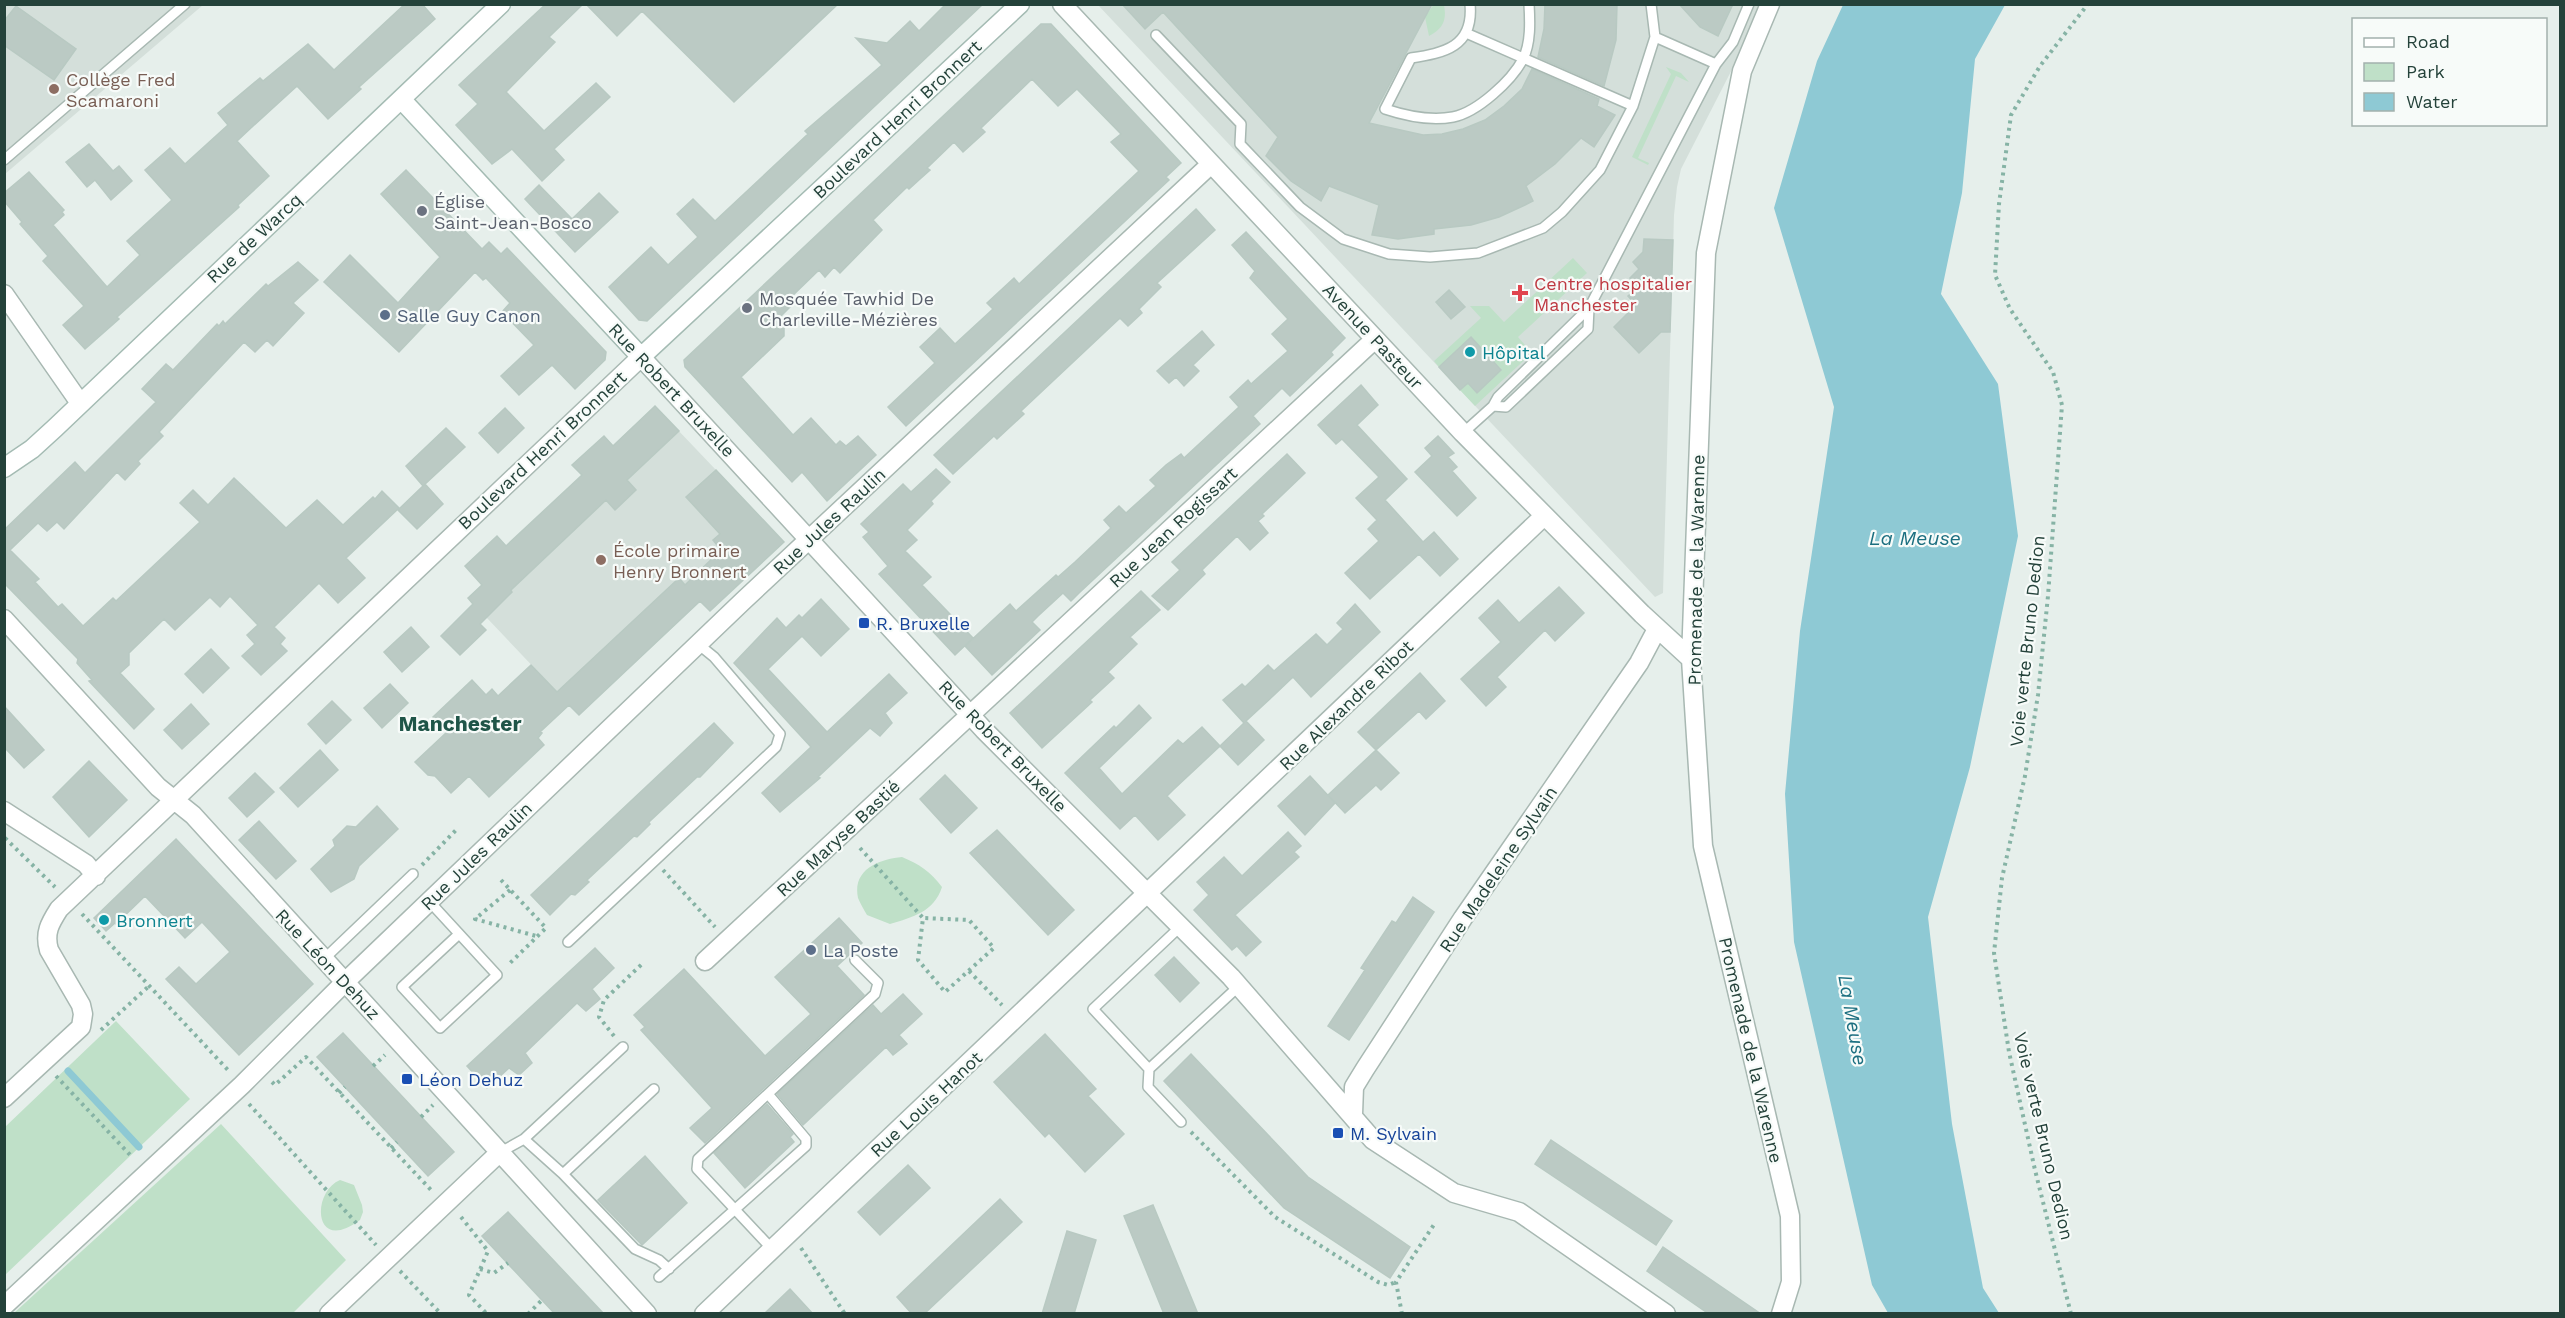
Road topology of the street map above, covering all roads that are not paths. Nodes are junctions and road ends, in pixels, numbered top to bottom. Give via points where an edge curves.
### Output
1 (185, 4) edge
2 (501, 4) edge
3 (1020, 4) edge
4 (1062, 4) edge
5 (1470, 4) edge
6 (1529, 4) edge
7 (1651, 4) edge
8 (1749, 4) edge
9 (1770, 4) edge
10 (1466, 33) junction
11 (1156, 35) dead end
12 (1655, 38) junction
13 (1523, 58) junction
14 (1716, 64) junction
15 (401, 99) junction
16 (1633, 106) junction
17 (4, 160) edge
18 (1211, 164) junction
19 (4, 294) edge
20 (1589, 308) junction
21 (1375, 339) junction
22 (642, 357) junction
23 (80, 403) junction
24 (1493, 406) junction
25 (1463, 433) junction
26 (4, 468) edge
27 (1544, 516) junction
28 (809, 539) junction
29 (4, 619) edge
30 (1657, 629) junction
31 (698, 644) junction
32 (1691, 659) junction
33 (970, 715) junction
34 (173, 801) junction
35 (4, 812) edge
36 (413, 874) road end
37 (96, 876) junction
38 (1148, 894) junction
39 (429, 901) junction
40 (1181, 926) junction
41 (459, 934) junction
42 (568, 942) dead end
43 (323, 960) junction
44 (855, 960) dead end
45 (705, 961) dead end
46 (345, 982) junction
47 (1239, 986) junction
48 (623, 1047) road end
49 (1149, 1070) junction
50 (654, 1089) dead end
51 (6, 1094) edge
52 (768, 1094) junction
53 (1353, 1114) junction
54 (1181, 1122) road end
55 (524, 1139) junction
56 (499, 1152) junction
57 (563, 1174) junction
58 (735, 1210) junction
59 (772, 1250) junction
60 (669, 1269) junction
61 (659, 1277) dead end
62 (4, 1306) edge
63 (329, 1314) edge
64 (647, 1314) edge
65 (704, 1314) edge
66 (1666, 1314) edge
67 (1781, 1314) edge

1 - 17 lane
2 - 15 street, Rue de Warcq
3 - 22 street, Boulevard Henri Bronnert
4 - 18 street, Avenue Pasteur
5 - 10 lane
6 - 13 lane via 1531,25
7 - 12 lane
8 - 14 lane via 1733,42
9 - 32 street, Promenade de la Warenne via 1742,71 1706,253
10 - 13 lane
10 - 13 lane via 1456,47 1410,58 1385,109 1425,118 1454,117 1477,107 1501,86
11 - 16 lane via 1241,124 1240,144 1300,207 1343,239 1389,254 1431,257 1478,253 1543,228 1600,170
12 - 14 lane
12 - 16 lane
13 - 16 lane
14 - 20 lane
15 - 22 street, Rue Robert Bruxelle
15 - 23 street, Rue de Warcq
18 - 21 street, Avenue Pasteur
18 - 28 street, Rue Jules Raulin
19 - 23 street
20 - 24 lane
20 - 24 lane via 1588,330 1506,407
21 - 25 street, Avenue Pasteur
21 - 33 street, Rue Jean Rogissart
22 - 28 street, Rue Robert Bruxelle
22 - 34 street, Boulevard Henri Bronnert
23 - 26 street, Rue de Warcq via 32,449
24 - 25 lane
25 - 27 street, Avenue Pasteur
27 - 30 street, Avenue Pasteur
27 - 38 street, Rue Alexandre Ribot
28 - 31 street, Rue Jules Raulin
28 - 33 street, Rue Robert Bruxelle
29 - 34 street, Rue Léon Dehuz
30 - 32 street, Avenue Pasteur
30 - 53 street, Rue Madeleine Sylvain via 1639,663 1463,918 1365,1069 1354,1087
31 - 39 street, Rue Jules Raulin
31 - 42 lane via 714,657 780,734 776,747
32 - 67 street, Promenade de la Warenne via 1703,846 1790,1216 1791,1282
33 - 38 street, Rue Robert Bruxelle
33 - 45 street, Rue Maryse Bastié
34 - 37 street, Boulevard Henri Bronnert
34 - 43 street, Rue Léon Dehuz via 193,815
35 - 37 street via 86,864
36 - 43 lane
37 - 51 street, Boulevard Henri Bronnert via 59,909 46,940 81,1005 81,1027
38 - 40 street, Rue Robert Bruxelle
38 - 59 street, Rue Louis Hanot
39 - 41 lane
39 - 46 street, Rue Jules Raulin
40 - 47 street, Rue Robert Bruxelle
40 - 49 lane via 1093,1008
41 - 41 lane via 497,975 440,1028 402,987
43 - 46 street, Rue Léon Dehuz
44 - 52 lane via 878,983 875,994
46 - 56 street, Rue Léon Dehuz
46 - 62 street, Rue Jules Raulin via 242,1085
47 - 49 lane
47 - 53 street, Rue Robert Bruxelle
48 - 55 lane
49 - 54 lane via 1148,1087
50 - 57 lane
52 - 58 lane via 698,1159 697,1169
52 - 58 lane via 806,1139 806,1146
53 - 66 street, Rue Robert Bruxelle via 1373,1140 1454,1193 1519,1212
55 - 56 lane
55 - 57 lane
56 - 63 street
56 - 64 street, Rue Léon Dehuz
57 - 60 lane via 635,1249
58 - 59 lane
58 - 60 lane
59 - 65 street, Rue Louis Hanot
60 - 61 lane

